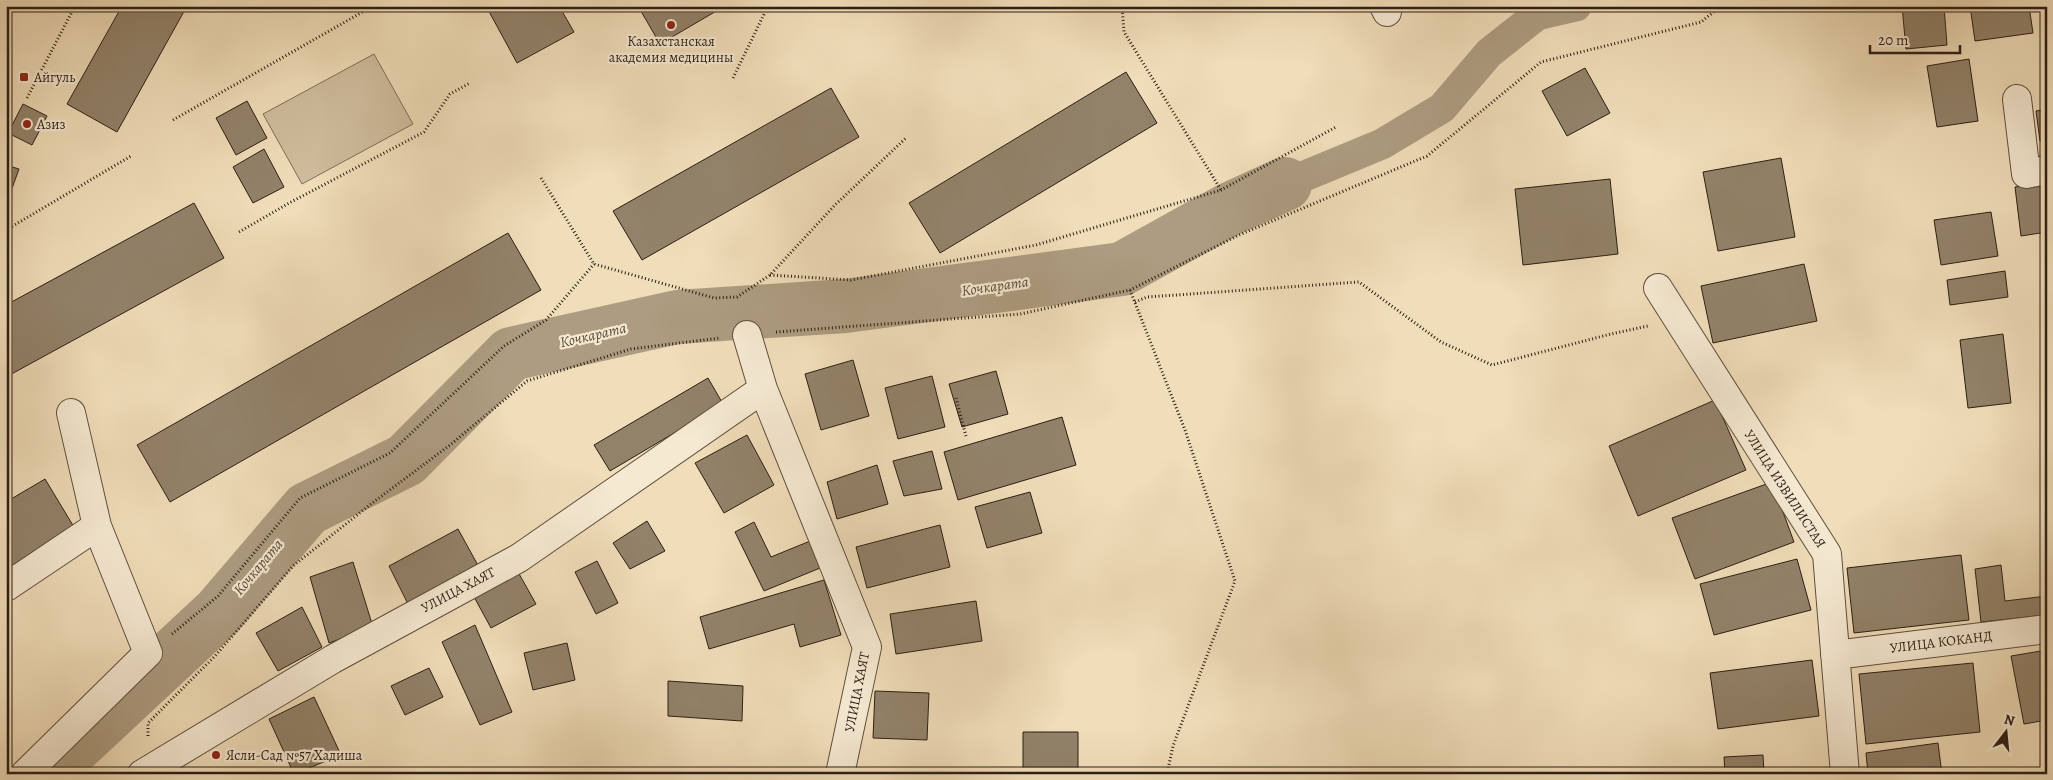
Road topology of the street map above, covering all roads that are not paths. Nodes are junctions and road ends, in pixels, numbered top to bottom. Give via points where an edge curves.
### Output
1 (2017, 99) dead end
2 (2047, 170) edge
3 (1658, 288) dead end
4 (747, 335) road end
5 (763, 389) junction
6 (71, 413) dead end
7 (97, 526) junction
8 (6, 586) edge
9 (2047, 629) edge
10 (1835, 655) junction
11 (146, 772) edge
12 (25, 774) edge
13 (840, 774) edge
14 (1845, 774) edge

1 - 2 street via 2026,174
3 - 10 street, УЛИЦА ИЗВИЛИСТАЯ via 1827,554
4 - 5 street, УЛИЦА ХАЯТ
5 - 11 street, УЛИЦА ХАЯТ via 518,558 333,659
5 - 13 street, УЛИЦА ХАЯТ via 867,647
6 - 7 street
7 - 8 street
7 - 12 street via 148,653
9 - 10 street, УЛИЦА КОКАНД
10 - 14 street, УЛИЦА ИЗВИЛИСТАЯ

